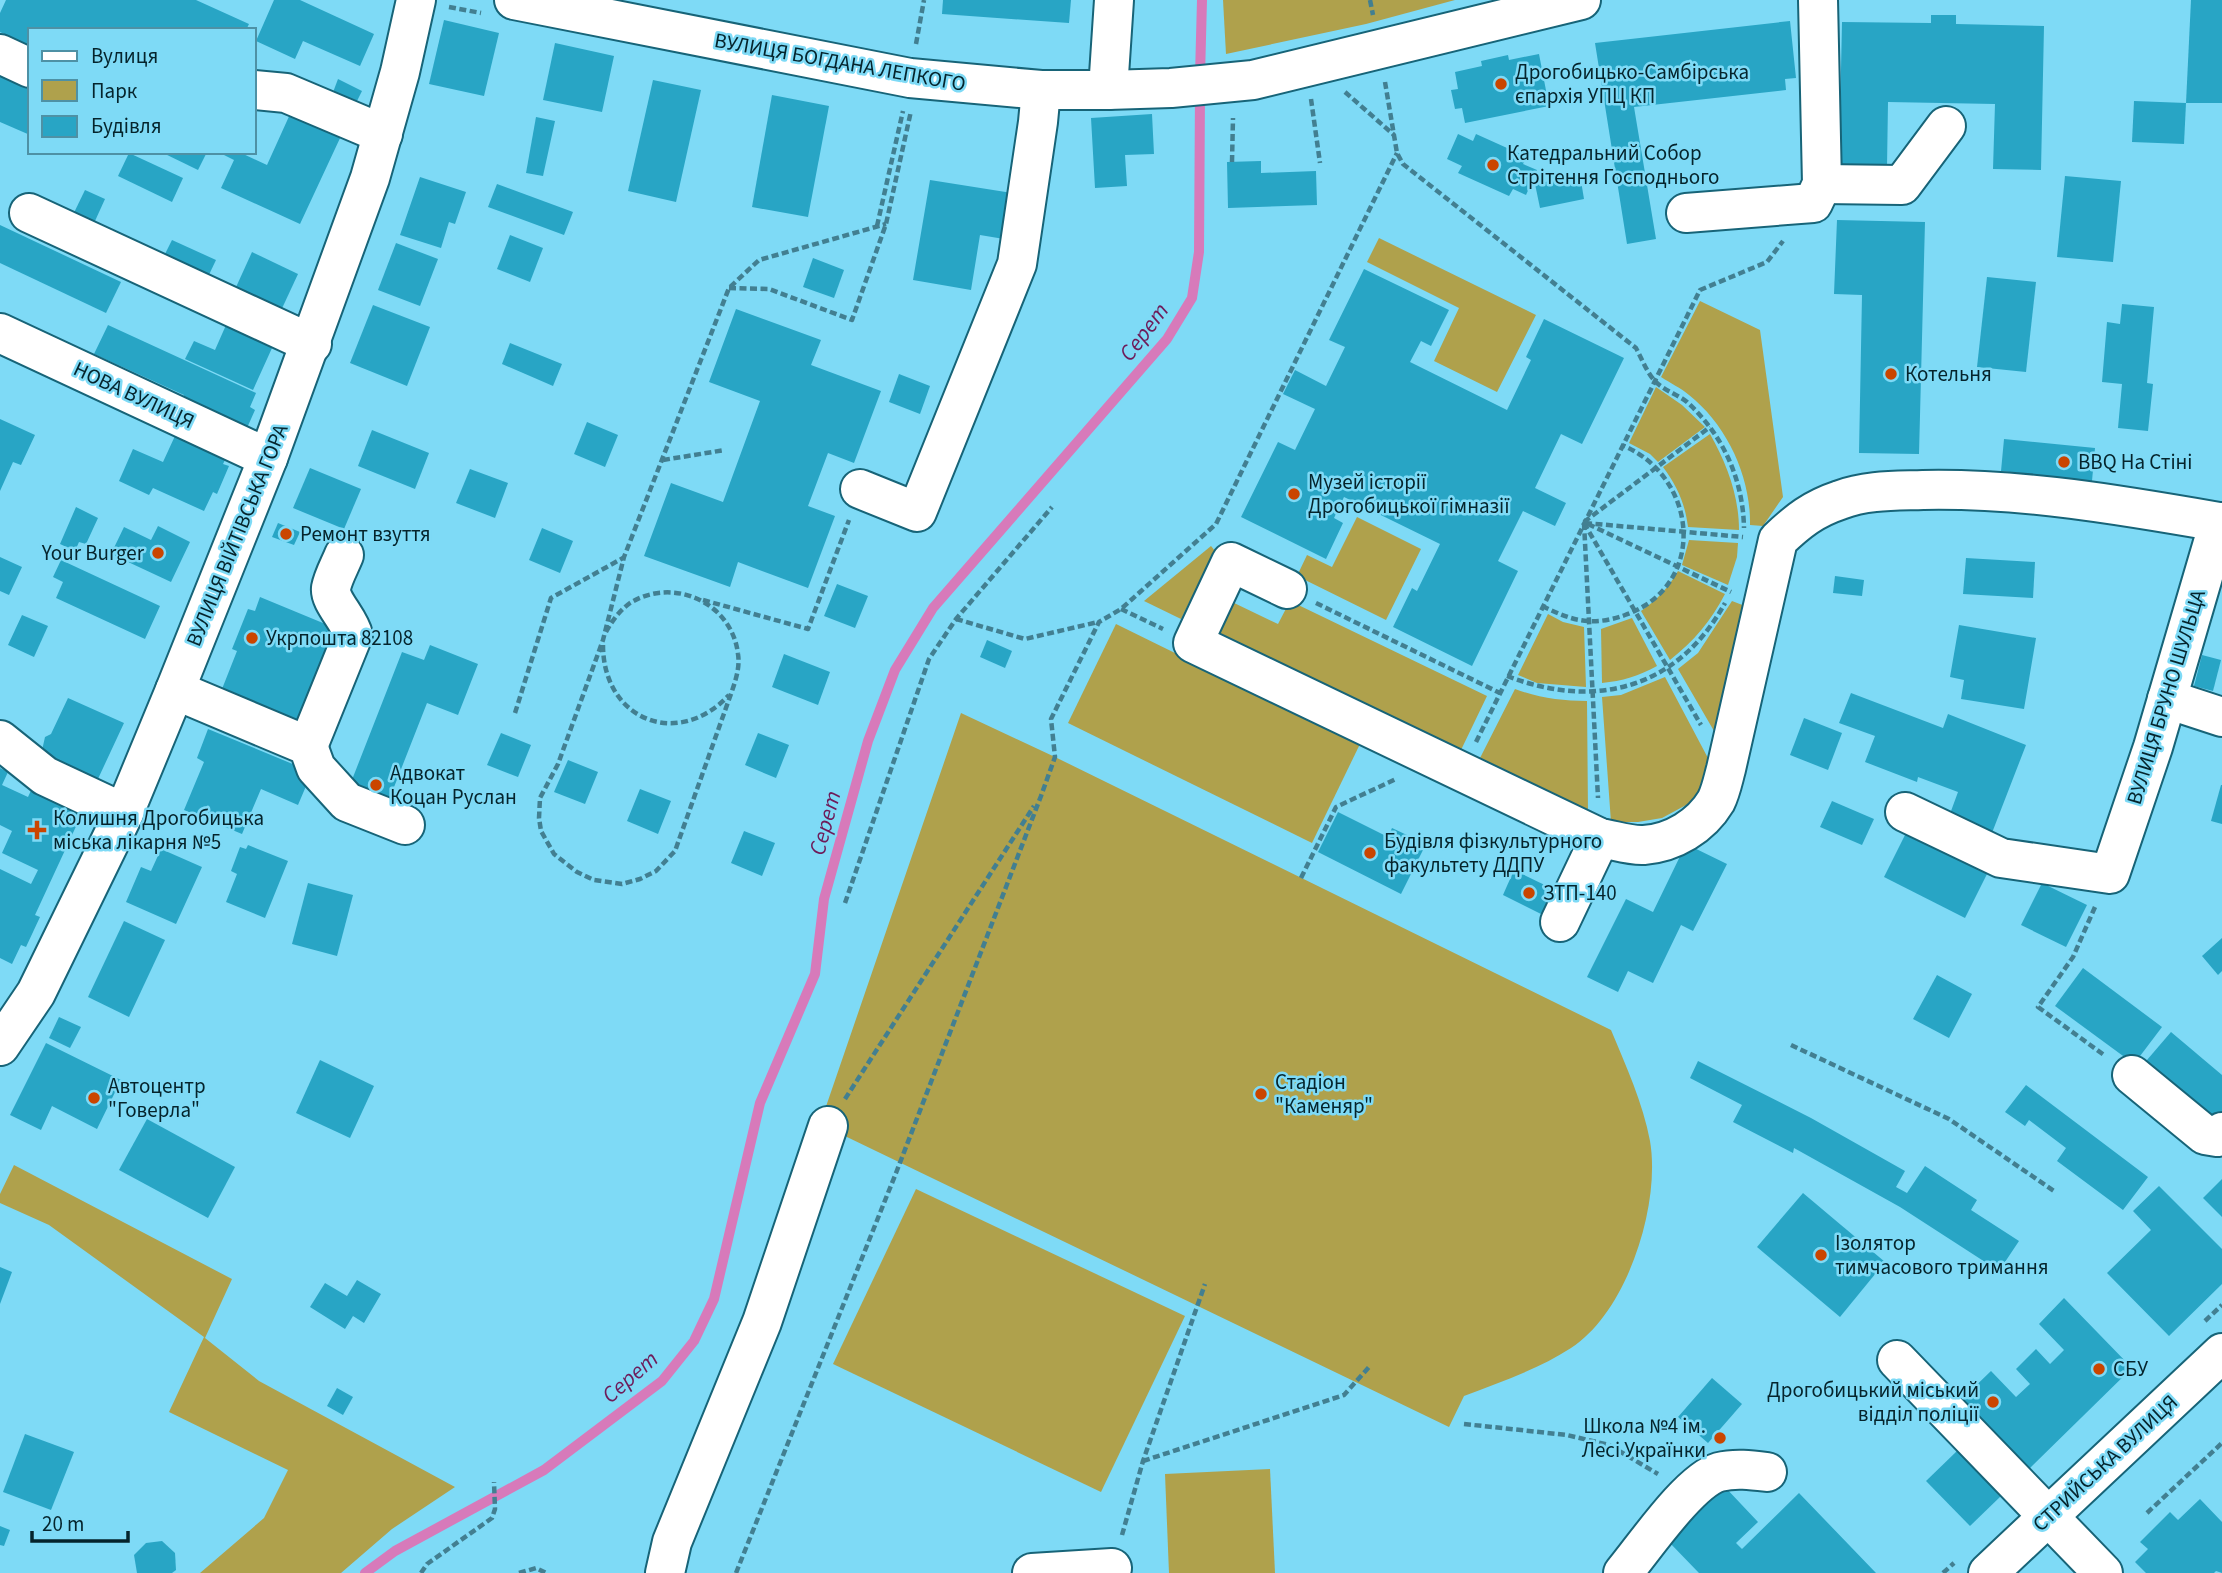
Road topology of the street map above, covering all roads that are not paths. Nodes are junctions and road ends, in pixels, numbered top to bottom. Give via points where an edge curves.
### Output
1 (415, 0) edge
2 (514, 0) edge
3 (1114, 0) edge
4 (1581, 0) edge
5 (1818, 0) edge
6 (0, 54) edge
7 (28, 67) edge
8 (256, 90) edge
9 (1041, 90) junction
10 (1108, 90) junction
11 (1946, 126) dead end
12 (383, 134) junction
13 (1817, 193) junction
14 (29, 213) dead end
15 (1686, 213) dead end
16 (0, 333) edge
17 (312, 344) junction
18 (268, 458) junction
19 (860, 489) road end
20 (2220, 522) edge
21 (344, 555) dead end
22 (1287, 589) road end
23 (175, 691) junction
24 (2167, 699) junction
25 (2222, 717) edge
26 (0, 740) edge
27 (308, 746) junction
28 (1905, 812) dead end
29 (124, 813) junction
30 (405, 825) dead end
31 (1600, 838) junction
32 (1560, 922) dead end
33 (18, 993) edge
34 (0, 1045) edge
35 (2132, 1075) road end
36 (828, 1126) road end
37 (2222, 1132) edge
38 (2222, 1353) edge
39 (1898, 1360) dead end
40 (1768, 1472) dead end
41 (2048, 1516) junction
42 (1112, 1568) road end
43 (665, 1573) edge
44 (1032, 1573) edge
45 (1623, 1573) edge
46 (1989, 1573) edge
47 (2103, 1573) edge

1 - 12 street, ВУЛИЦЯ ВІЙТІВСЬКА ГОРА
2 - 9 street, ВУЛИЦЯ БОГДАНА ЛЕПКОГО via 914,79
3 - 10 street
4 - 10 street, ВУЛИЦЯ БОГДАНА ЛЕПКОГО via 1253,80 1231,97 1171,88
5 - 13 street
6 - 7 street
8 - 12 street via 286,93
9 - 10 street, ВУЛИЦЯ БОГДАНА ЛЕПКОГО
9 - 19 street via 1017,264 917,512
11 - 13 street via 1902,185
12 - 17 street, ВУЛИЦЯ ВІЙТІВСЬКА ГОРА
13 - 15 street
14 - 17 street
16 - 18 street, НОВА ВУЛИЦЯ
17 - 18 street, ВУЛИЦЯ ВІЙТІВСЬКА ГОРА
18 - 23 street, ВУЛИЦЯ ВІЙТІВСЬКА ГОРА
20 - 24 street, ВУЛИЦЯ БРУНО ШУЛЬЦА
20 - 31 street via 1979,489 1874,491 1841,499 1804,516 1779,540 1717,798 1693,827 1668,841 1641,845
21 - 27 street via 331,589 353,635
22 - 31 street via 1231,562 1192,643
23 - 27 street
23 - 29 street, ВУЛИЦЯ ВІЙТІВСЬКА ГОРА
24 - 25 street
24 - 28 street, ВУЛИЦЯ БРУНО ШУЛЬЦА via 2110,874 2001,858
26 - 29 street via 45,776
27 - 30 street via 316,768 347,802
29 - 33 street, ВУЛИЦЯ ВІЙТІВСЬКА ГОРА
31 - 32 street
33 - 34 street, ВУЛИЦЯ ВІЙТІВСЬКА ГОРА
35 - 37 street via 2205,1135 2217,1137
36 - 43 street via 762,1322 672,1542
38 - 41 street, СТРИЙСЬКА ВУЛИЦЯ
39 - 41 street
40 - 45 street via 1738,1469 1716,1473 1689,1493
41 - 46 street, СТРИЙСЬКА ВУЛИЦЯ
41 - 47 street
42 - 44 street

